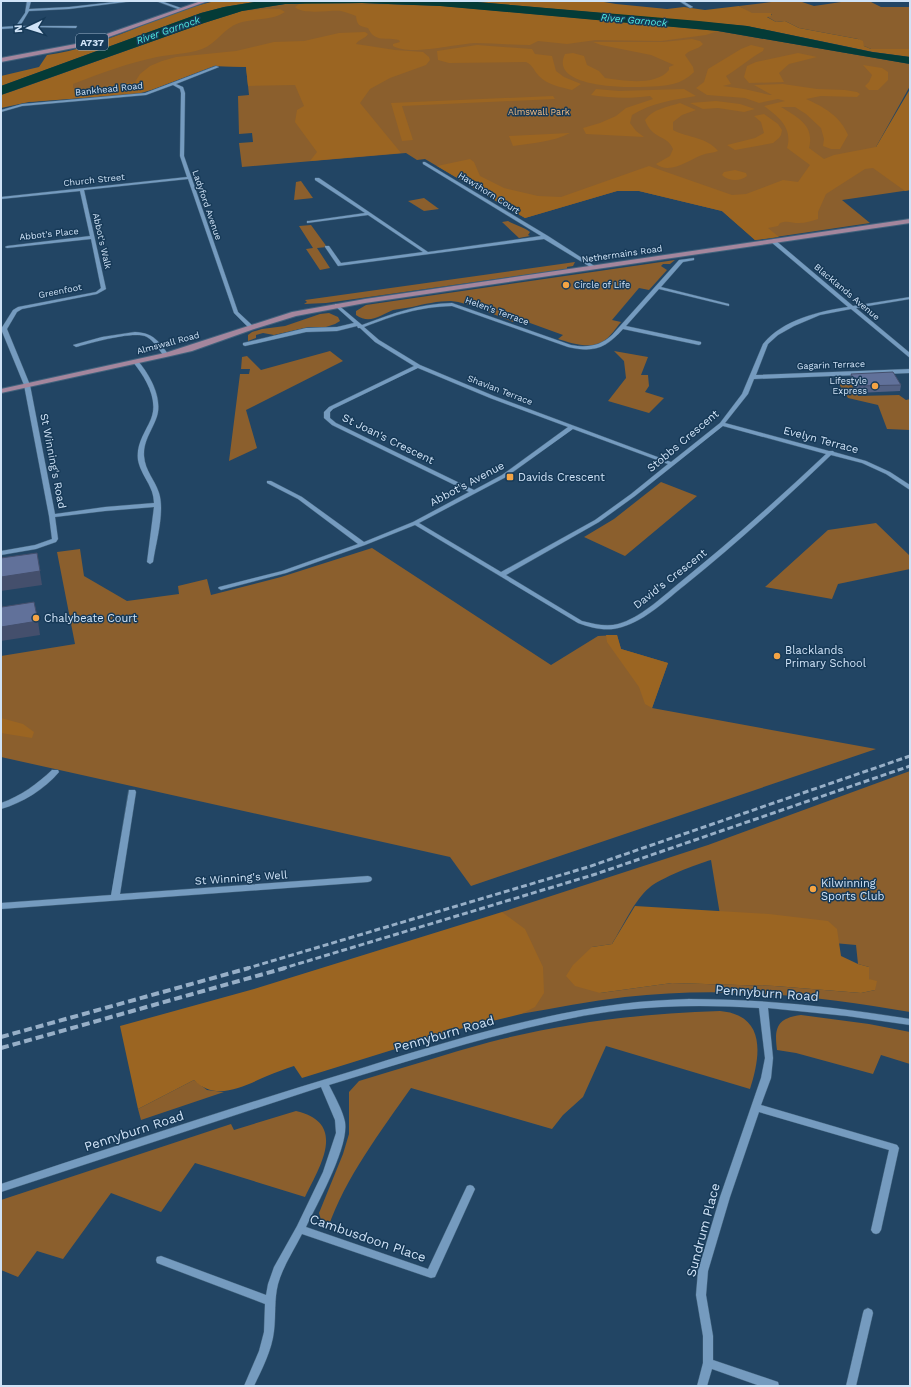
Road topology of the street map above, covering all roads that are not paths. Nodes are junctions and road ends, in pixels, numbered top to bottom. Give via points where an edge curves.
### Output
1 (29, 1) edge
2 (132, 1) edge
3 (158, 1) edge
4 (206, 1) edge
5 (681, 1) edge
6 (96, 3) edge
7 (691, 7) dead end
8 (180, 8) junction
9 (28, 10) junction
10 (17, 27) junction
11 (76, 27) dead end
12 (1, 28) edge
13 (1, 60) edge
14 (217, 67) dead end
15 (174, 84) junction
16 (1, 111) edge
17 (424, 163) dead end
18 (189, 178) junction
19 (317, 180) dead end
20 (82, 189) junction
21 (1, 198) edge
22 (368, 214) junction
23 (910, 221) edge
24 (309, 222) dead end
25 (93, 237) junction
26 (546, 237) junction
27 (773, 242) junction
28 (7, 247) dead end
29 (327, 247) dead end
30 (427, 253) junction
31 (692, 259) dead end
32 (594, 267) junction
33 (657, 287) junction
34 (98, 293) joint
35 (910, 298) edge
36 (726, 304) dead end
37 (337, 305) junction
38 (25, 306) joint
39 (852, 307) junction
40 (358, 326) junction
41 (250, 327) junction
42 (623, 327) junction
43 (699, 343) dead end
44 (245, 344) dead end
45 (76, 345) dead end
46 (166, 355) junction
47 (910, 356) edge
48 (136, 362) junction
49 (418, 366) junction
50 (910, 371) edge
51 (753, 377) junction
52 (27, 385) junction
53 (1, 391) edge
54 (722, 424) junction
55 (572, 427) junction
56 (831, 452) junction
57 (672, 464) junction
58 (269, 482) dead end
59 (910, 488) edge
60 (474, 492) junction
61 (157, 506) junction
62 (52, 516) junction
63 (415, 523) junction
64 (363, 544) junction
65 (1, 553) edge
66 (150, 562) dead end
67 (501, 575) junction
68 (221, 588) dead end
69 (55, 772) dead end
70 (132, 792) dead end
71 (1, 806) edge
72 (368, 879) dead end
73 (115, 898) junction
74 (1, 906) edge
75 (763, 1004) junction
76 (910, 1022) edge
77 (324, 1083) junction
78 (756, 1107) junction
79 (1, 1188) edge
80 (470, 1189) dead end
81 (300, 1229) junction
82 (876, 1230) dead end
83 (161, 1260) dead end
84 (270, 1301) junction
85 (868, 1313) dead end
86 (708, 1363) junction
87 (249, 1386) edge
88 (702, 1386) edge
89 (774, 1386) edge
90 (850, 1386) edge

1 - 9 street
2 - 6 street
3 - 8 street
4 - 8 main road, A737
5 - 7 street
6 - 9 street
8 - 13 main road, A737 via 77,46
9 - 10 street
10 - 11 street
10 - 12 street
14 - 15 street, Bankhead Road
15 - 16 street, Bankhead Road via 137,95 22,105
15 - 18 street, Ladyford Avenue via 183,90 182,156
17 - 26 street, Hawthorn Court
18 - 20 street, Church Street
18 - 41 street, Ladyford Avenue via 236,313
19 - 22 street
20 - 21 street, Church Street
20 - 25 street, Abbot's Walk
22 - 24 street
22 - 30 street
23 - 27 main road, Nethermains Road
25 - 28 street, Abbot's Place
25 - 34 street, Abbot's Walk via 105,287
26 - 30 street
26 - 32 street, Hawthorn Court
27 - 32 main road, Nethermains Road
27 - 39 street, Blacklands Avenue
29 - 30 street via 340,265
31 - 33 street, Helen's Terrace via 681,261
32 - 37 main road, Nethermains Road
33 - 36 street
33 - 42 street, Helen's Terrace
34 - 38 street, Greenfoot
35 - 39 street, Stobbs Crescent
37 - 40 street, Shavian Terrace
37 - 41 main road, Almswall Road
38 - 52 street, St Winning's Road via 15,311 4,332
39 - 47 street, Blacklands Avenue
39 - 51 street, Stobbs Crescent via 815,315 774,335 766,344
40 - 42 street, Helen's Terrace via 400,312 445,304 457,305 576,347 590,348 606,344
40 - 44 street, Helen's Terrace via 306,330
40 - 49 street, Shavian Terrace
41 - 46 main road, Almswall Road
42 - 43 street
45 - 46 street via 123,335 144,334 149,336
46 - 48 main road, Almswall Road
48 - 52 main road, Almswall Road
48 - 61 street via 147,375 155,396 154,418 142,441 140,458 143,469 157,493
49 - 55 street, Shavian Terrace via 452,382
49 - 60 street, St Joan's Crescent via 331,408 326,415 327,418 334,424
50 - 51 street, Gagarin Terrace
51 - 54 street, Stobbs Crescent via 745,394
52 - 53 main road, Almswall Road
52 - 62 street, St Winning's Road
54 - 56 street, Evelyn Terrace
54 - 57 street, Stobbs Crescent
55 - 57 street, Shavian Terrace
55 - 60 street, Abbot's Avenue via 504,476
56 - 59 street, Evelyn Terrace via 877,467
56 - 67 street, David's Crescent via 718,554 665,598 626,623 607,627 580,622
57 - 67 street, Stobbs Crescent via 597,521
58 - 64 street via 300,498
60 - 63 street, Abbot's Avenue
61 - 62 street
61 - 66 street
62 - 65 street, St Winning's Road via 54,541
63 - 64 street, Abbot's Avenue
63 - 67 street, David's Crescent
64 - 68 street, Abbot's Avenue via 284,572
69 - 71 street via 34,791
70 - 73 street
72 - 73 street, St Winning's Well
73 - 74 street, St Winning's Well
75 - 76 street, Pennyburn Road
75 - 77 street, Pennyburn Road via 655,1004 590,1012 488,1034
75 - 78 street, Sundrum Place via 769,1058 766,1078
77 - 79 street, Pennyburn Road
77 - 81 street, Cambusdoon Place via 340,1120 341,1133 328,1172
78 - 82 street via 894,1148
78 - 86 street, Sundrum Place via 703,1271 701,1295 708,1336
80 - 81 street, Cambusdoon Place via 431,1274
81 - 84 street, Cambusdoon Place via 279,1267
83 - 84 street
84 - 87 street, Cambusdoon Place via 269,1332
85 - 90 street
86 - 88 street, Sundrum Place
86 - 89 street

